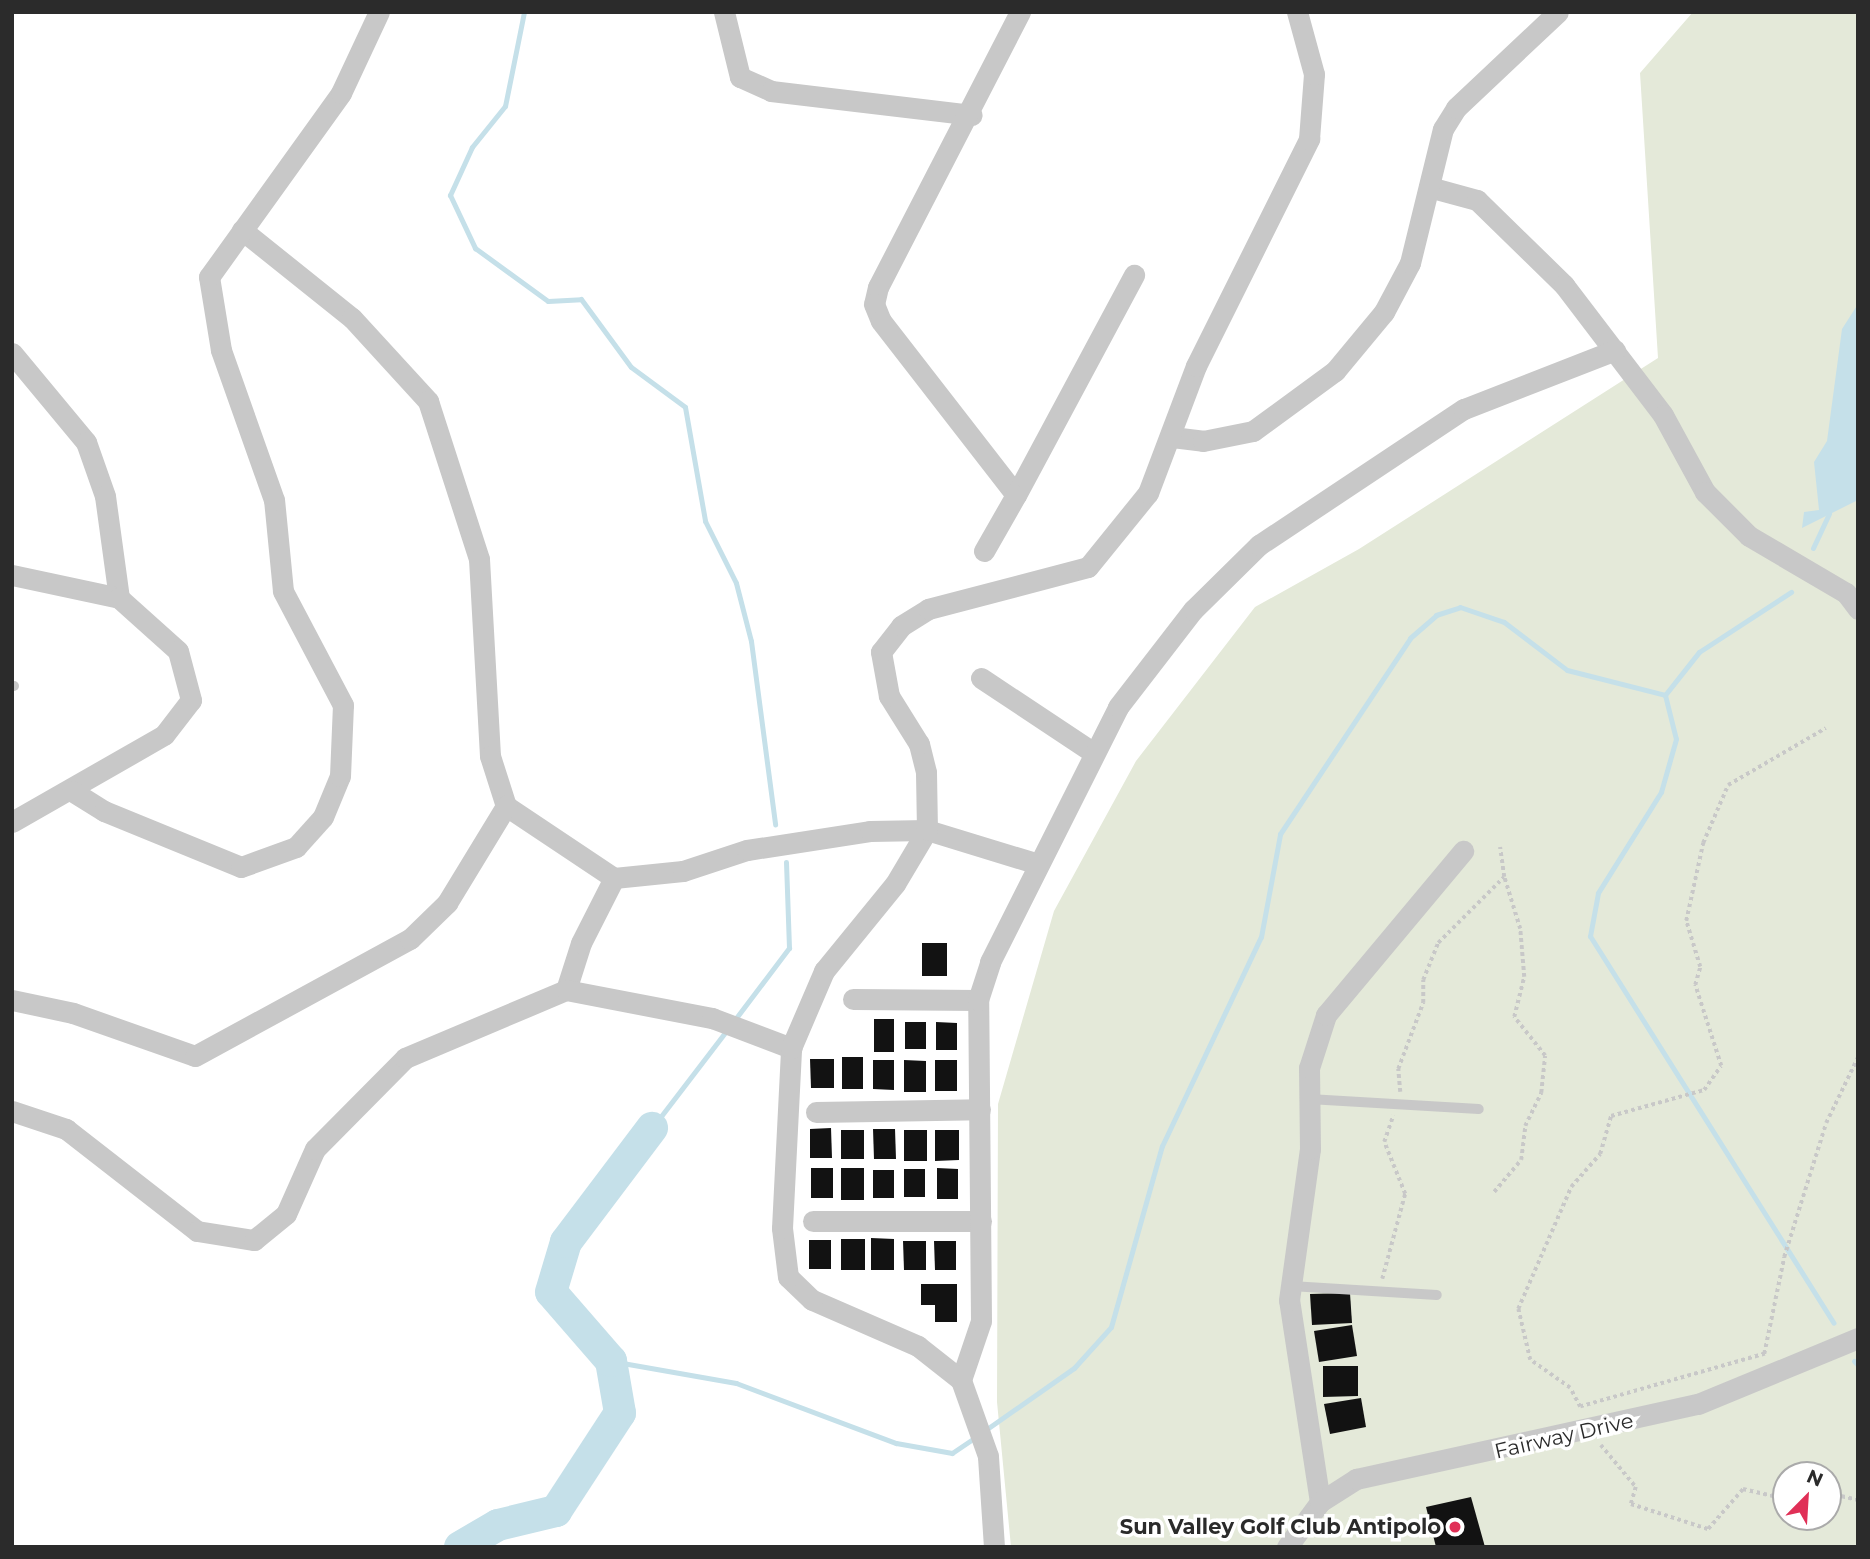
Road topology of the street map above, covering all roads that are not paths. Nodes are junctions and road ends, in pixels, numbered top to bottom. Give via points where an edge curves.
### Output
1 (379, 12) edge
2 (724, 12) edge
3 (1020, 12) edge
4 (1297, 12) edge
5 (1558, 12) edge
6 (972, 115) junction
7 (1429, 187) junction
8 (242, 230) junction
9 (1134, 275) dead end
10 (1615, 350) junction
11 (12, 353) edge
12 (1172, 437) junction
13 (1016, 495) junction
14 (984, 551) dead end
15 (12, 575) edge
16 (1854, 596) edge
17 (119, 598) junction
18 (981, 678) dead end
19 (1091, 751) junction
20 (72, 791) junction
21 (506, 806) junction
22 (12, 822) edge
23 (926, 831) junction
24 (1463, 851) dead end
25 (1038, 864) junction
26 (614, 878) junction
27 (566, 990) junction
28 (853, 999) dead end
29 (12, 1000) edge
30 (978, 1000) junction
31 (791, 1048) junction
32 (1309, 1099) junction
33 (981, 1109) junction
34 (1479, 1109) dead end
35 (12, 1111) edge
36 (816, 1112) dead end
37 (813, 1221) dead end
38 (981, 1221) junction
39 (1291, 1286) junction
40 (1437, 1295) dead end
41 (1858, 1338) edge
42 (961, 1380) junction
43 (1320, 1502) junction
44 (994, 1547) edge
45 (1287, 1547) edge

1 - 8 street via 341,93
2 - 6 street via 740,77 771,91
3 - 6 street
4 - 12 street via 1314,74 1309,139 1196,366
5 - 7 street via 1456,108 1443,130
6 - 13 street via 874,303
7 - 10 street via 1477,200 1564,285
7 - 12 street via 1410,263 1384,312 1335,371 1253,431 1203,441
8 - 20 street via 209,277 211,308 274,500 284,591 343,705 340,775 323,817 296,847 241,867 104,811
8 - 21 street via 352,318 428,401 479,559 490,756
9 - 13 street
10 - 16 street via 1663,415 1705,492 1749,536
10 - 19 street via 1464,409 1259,545 1193,610
11 - 17 street via 86,442 106,496
12 - 23 street via 1148,493 1088,567 928,609 891,638 881,670 919,744 930,804
13 - 14 street
15 - 17 street
17 - 20 street via 178,652 191,700 164,735
18 - 19 street
19 - 25 street
20 - 22 street
21 - 26 street
21 - 29 street via 447,903 411,939 195,1056 73,1013
23 - 25 street
23 - 26 street via 788,844 683,871
23 - 31 street via 901,875 824,971
24 - 32 street via 1326,1014 1309,1068
25 - 30 street
26 - 27 street via 581,943
27 - 31 street via 712,1018
27 - 35 street via 405,1058 315,1149 286,1214 254,1240 197,1231 66,1129
28 - 30 street
30 - 33 street
31 - 42 street via 782,1228 788,1276 812,1300 918,1346
32 - 34 lane
32 - 39 street via 1310,1149
33 - 36 street
33 - 38 street
37 - 38 street
38 - 42 street via 981,1321
39 - 40 lane
39 - 43 street
41 - 43 street, Fairway Drive via 1698,1404 1356,1479
42 - 44 street via 988,1456
43 - 45 street, Fairway Drive

